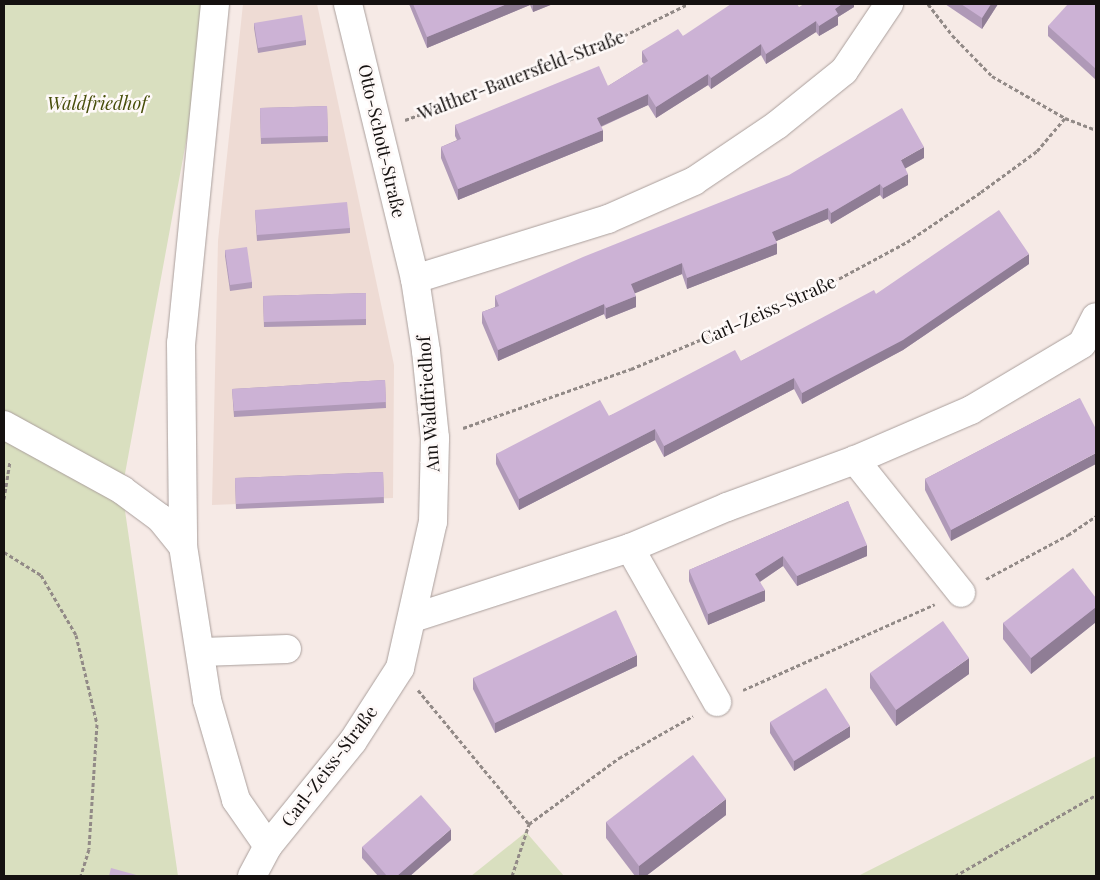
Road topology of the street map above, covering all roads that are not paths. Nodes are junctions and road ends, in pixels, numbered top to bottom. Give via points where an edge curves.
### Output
1 (215, 4) edge
2 (348, 4) edge
3 (889, 4) edge
4 (414, 279) junction
5 (1096, 317) edge
6 (1089, 351) edge
7 (9, 428) edge
8 (855, 460) junction
9 (183, 546) junction
10 (630, 548) junction
11 (961, 593) dead end
12 (414, 618) junction
13 (287, 649) dead end
14 (202, 652) junction
15 (717, 702) dead end
16 (268, 846) junction
17 (252, 876) edge

1 - 9 street via 181,343
2 - 4 street, Otto-Schott-Straße
3 - 4 street via 844,71 777,125 694,181 608,219
4 - 12 street, Am Waldfriedhof via 435,438 433,522
5 - 6 street
6 - 8 street via 971,410
7 - 9 street via 122,490 160,518
8 - 10 street via 727,507
8 - 11 street
9 - 14 street
10 - 12 street
10 - 15 street
12 - 16 street, Carl-Zeiss-Straße via 400,668 353,742
13 - 14 street
14 - 16 street via 207,700 236,800
16 - 17 street

